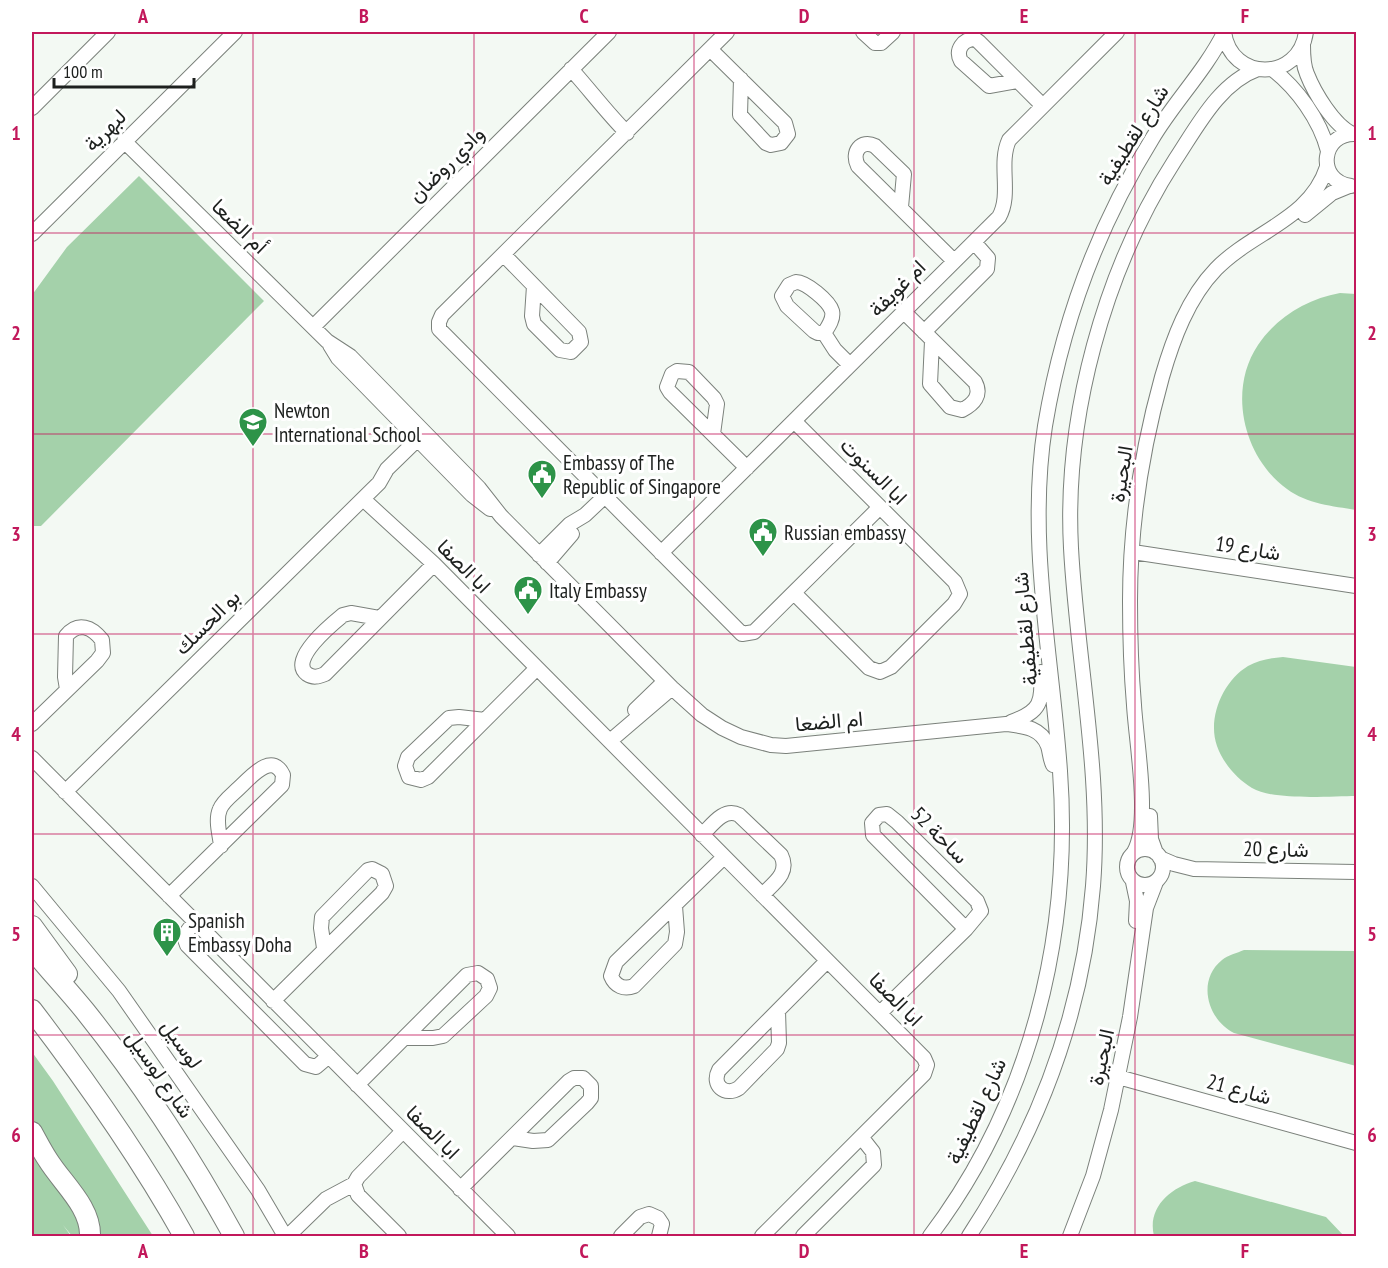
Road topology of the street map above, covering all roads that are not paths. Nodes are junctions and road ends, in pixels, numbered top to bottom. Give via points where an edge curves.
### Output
1 (235, 32) edge
2 (609, 32) edge
3 (727, 32) edge
4 (863, 32) edge
5 (893, 32) edge
6 (1117, 32) edge
7 (1224, 32) edge
8 (1306, 32) edge
9 (104, 33) edge
10 (1303, 45) junction
11 (710, 49) junction
12 (1265, 69) junction
13 (567, 73) junction
14 (741, 79) junction
15 (1017, 81) dead end
16 (1316, 91) junction
17 (1302, 100) junction
18 (32, 105) edge
19 (1042, 105) junction
20 (1334, 119) junction
21 (1319, 128) junction
22 (627, 133) junction
23 (1355, 134) edge
24 (124, 141) junction
25 (1328, 151) junction
26 (1327, 167) junction
27 (1353, 186) edge
28 (901, 207) junction
29 (32, 234) edge
30 (974, 242) junction
31 (1246, 248) junction
32 (504, 255) junction
33 (954, 261) junction
34 (534, 286) junction
35 (904, 312) junction
36 (313, 327) junction
37 (824, 333) dead end
38 (928, 336) junction
39 (850, 365) junction
40 (794, 421) junction
41 (713, 434) junction
42 (424, 440) junction
43 (747, 468) junction
44 (604, 496) junction
45 (363, 499) junction
46 (880, 507) junction
47 (661, 553) junction
48 (1137, 553) junction
49 (543, 559) junction
50 (434, 564) junction
51 (1356, 586) edge
52 (794, 593) junction
53 (379, 618) junction
54 (1048, 654) junction
55 (537, 668) junction
56 (668, 684) junction
57 (67, 689) dead end
58 (485, 720) junction
59 (32, 724) edge
60 (1006, 724) junction
61 (610, 741) junction
62 (32, 758) edge
63 (1060, 774) junction
64 (65, 792) junction
65 (1145, 802) junction
66 (702, 835) junction
67 (221, 846) junction
68 (1134, 852) junction
69 (1158, 855) junction
70 (724, 857) junction
71 (1194, 869) junction
72 (1356, 872) edge
73 (1158, 879) junction
74 (1133, 882) junction
75 (32, 886) edge
76 (762, 895) junction
77 (169, 896) junction
78 (675, 906) junction
79 (195, 922) junction
80 (32, 926) edge
81 (966, 929) junction
82 (324, 948) junction
83 (32, 949) edge
84 (827, 961) junction
85 (1132, 982) junction
86 (273, 1000) junction
87 (83, 1009) junction
88 (32, 1010) edge
89 (778, 1011) junction
90 (880, 1013) junction
91 (407, 1038) junction
92 (329, 1056) junction
93 (1115, 1076) junction
94 (357, 1085) junction
95 (403, 1131) junction
96 (32, 1132) edge
97 (513, 1138) junction
98 (862, 1138) junction
99 (1356, 1143) edge
100 (1087, 1180) junction
101 (354, 1184) junction
102 (460, 1189) junction
103 (90, 1236) edge
104 (184, 1236) edge
105 (234, 1236) edge
106 (287, 1236) edge
107 (399, 1236) edge
108 (508, 1236) edge
109 (621, 1236) edge
110 (659, 1236) edge
111 (762, 1236) edge
112 (803, 1236) edge
113 (930, 1236) edge
114 (969, 1236) edge
115 (1062, 1236) edge
116 (1070, 1236) edge

1 - 24 street, لبهرية
2 - 13 street, وادي روضان
3 - 11 street
4 - 5 street via 875,43 881,43
6 - 19 street, ام غويفة
7 - 12 street via 1232,54 1244,64
7 - 54 street, شارع لقطيفية via 1167,114 1119,195 1068,323 1045,428 1039,491 1040,566
8 - 10 street
9 - 18 street
10 - 12 street via 1279,67
10 - 16 street via 1306,72
11 - 14 street
11 - 22 street
12 - 17 street via 1291,85
12 - 114 street via 1242,75 1221,94 1164,178 1116,281 1088,371 1075,442 1071,519 1072,569 1095,812 1088,930 1076,997 1053,1071 1018,1154
13 - 22 street via 590,101
13 - 36 street, وادي روضان
14 - 14 street via 742,119 766,143 781,143 788,134 785,123
15 - 19 street
16 - 17 street
16 - 20 street
17 - 21 street
19 - 30 street, ام غويفة via 1007,143 1002,211
20 - 21 street
20 - 23 street
21 - 25 street
22 - 32 street
23 - 25 street via 1338,138
24 - 29 street, لبهرية
24 - 36 street, أم الضعا
25 - 26 street
26 - 27 street via 1335,180
26 - 31 street, البحيرة via 1305,205
27 - 31 street, البحيرة via 1332,193 1293,224
28 - 28 street via 904,174 871,143 862,145 855,155 858,165
28 - 33 street
30 - 33 street, ام غويفة
30 - 38 street via 988,258 987,269
31 - 48 street, البحيرة via 1206,294 1175,350 1156,420
32 - 34 street
32 - 44 street via 442,315 439,329
33 - 35 street, ام غويفة
34 - 34 street via 534,324 560,350 571,352 581,342 579,332
35 - 38 street
35 - 39 street, ام غويفة
36 - 42 street, أم الضعا via 338,358
37 - 39 street
38 - 38 street via 930,384 950,407 962,410 975,400 978,388
39 - 40 street, ام غويفة
40 - 43 street, ام غويفة
40 - 46 street, ابا السنوت
41 - 41 street via 717,409 714,398 689,372 672,374 667,387
41 - 43 street
42 - 45 street, بو الحسك via 393,475
42 - 49 street, أم الضعا via 472,495 501,516
43 - 47 street, ام غويفة
44 - 47 street
44 - 49 street via 576,530
45 - 50 street, ابا الصفا
45 - 64 street, بو الحسك
46 - 52 street
46 - 52 street, ابا السنوت via 955,582 960,594 891,667 880,672 872,670
47 - 52 street via 742,634 754,632
48 - 51 street, شارع 19
48 - 65 street, البحيرة via 1135,641
49 - 56 street, أم الضعا
50 - 53 street
50 - 55 street, ابا الصفا
53 - 53 street via 344,615 304,654 304,671 313,677 325,674
54 - 60 street, ام الضعا via 1041,670 1042,694 1036,708
54 - 63 street, شارع لقطيفية
55 - 58 street
55 - 61 street, ابا الصفا
56 - 60 street, ام الضعا via 722,728 771,745 800,746
56 - 61 street via 636,708
57 - 59 street
58 - 58 street via 448,718 408,757 405,766 409,777 428,777
60 - 63 street, ام الضعا via 1025,726 1039,733
61 - 66 street, ابا الصفا
62 - 64 street, ابا الصفا
63 - 113 street, شارع لقطيفية via 1061,888 1033,1032 994,1130
64 - 77 street, ابا الصفا
65 - 68 street, البحيرة via 1140,839
65 - 69 street, البحيرة
66 - 70 street, ابا الصفا
66 - 76 street via 722,815 734,812 781,855 785,870
67 - 67 street via 221,806 258,770 269,765 277,767 283,775 282,785
67 - 77 street
68 - 69 street via 1145,849
68 - 74 street via 1126,867
69 - 71 street, شارع 20
69 - 73 street via 1163,869
70 - 76 street, ابا الصفا
70 - 78 street
71 - 72 street, شارع 20
71 - 73 street, شارع 20
73 - 74 street via 1144,886
73 - 85 street, البحيرة via 1146,908
74 - 85 street, البحيرة via 1137,909
75 - 106 street, لوسيل via 119,991
76 - 84 street, ابا الصفا
77 - 79 street, ابا الصفا
78 - 78 street via 675,944 634,986 616,984 611,976 616,962
79 - 86 street, ابا الصفا
79 - 92 street via 186,933 187,945 297,1056 314,1068
80 - 87 highway via 68,976
81 - 81 street, ساحة 52 via 981,911 977,901 897,822 887,814 879,815 872,823 873,835
81 - 90 street, ساحة 52
82 - 82 street via 321,922 325,912 368,870 377,870 386,886 382,893
82 - 86 street
83 - 87 highway, شارع لوسيل
84 - 89 street
84 - 90 street, ابا الصفا
85 - 93 street, البحيرة
86 - 92 street, ابا الصفا
87 - 105 highway, شارع لوسيل via 168,1128
88 - 104 highway via 88,1086
89 - 89 street via 779,1043 774,1053 736,1091 719,1087 716,1076 720,1070
90 - 98 street, ابا الصفا via 922,1054 926,1070
91 - 91 street via 447,1034 486,996 490,988 487,978 478,973 467,975
91 - 94 street
92 - 94 street, ابا الصفا
93 - 99 street, شارع 21
93 - 100 street, البحيرة
94 - 95 street, ابا الصفا
95 - 101 street
95 - 102 street, ابا الصفا
96 - 103 highway via 84,1210
97 - 97 street via 543,1141 554,1135 591,1098 591,1086 583,1078 569,1081
97 - 102 street
98 - 111 street, ابا الصفا
98 - 112 street via 873,1152 874,1165
100 - 115 street, البحيرة
100 - 116 street, البحيرة
101 - 106 street via 326,1199
101 - 107 street via 358,1195
102 - 108 street, ابا الصفا
109 - 110 street via 640,1217 654,1214 663,1227

